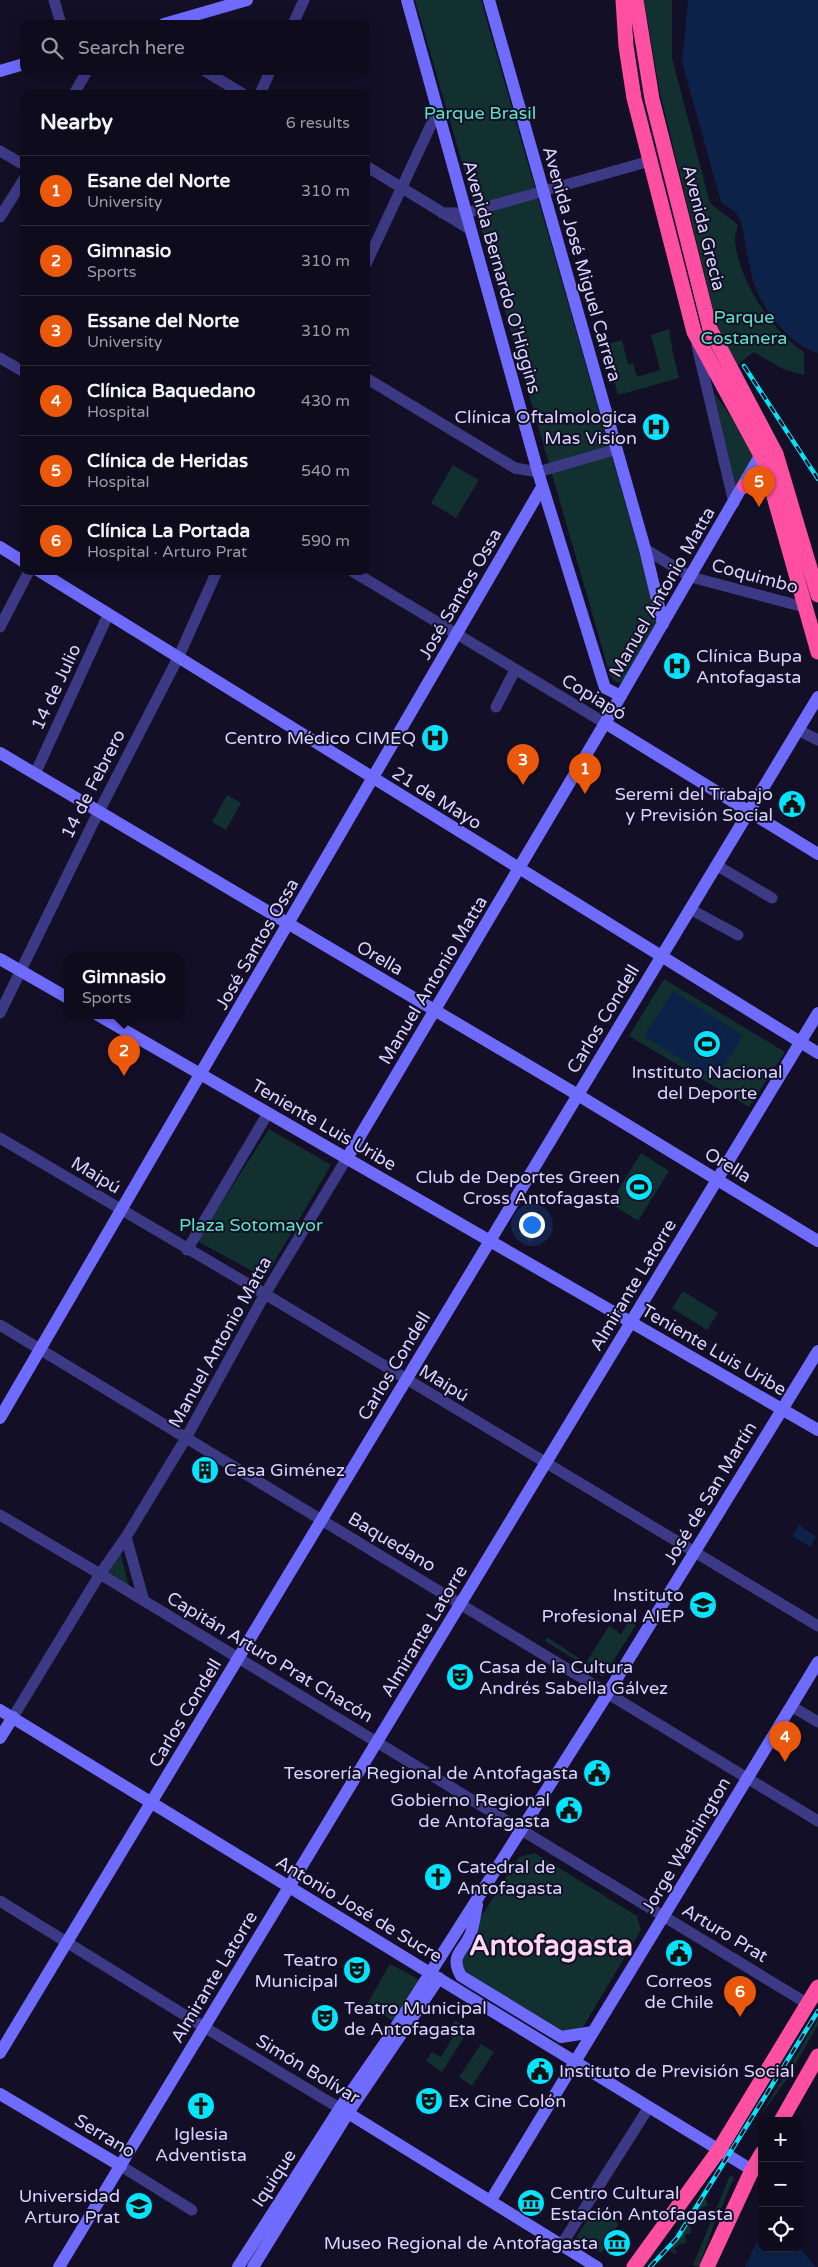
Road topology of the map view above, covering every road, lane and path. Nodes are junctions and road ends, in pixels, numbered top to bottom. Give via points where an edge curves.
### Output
1 (54, 0) edge
2 (247, 0) edge
3 (304, 0) edge
4 (407, 0) edge
5 (489, 0) edge
6 (622, 0) edge
7 (636, 0) edge
8 (234, 2) edge
9 (60, 20) edge
10 (177, 20) edge
11 (295, 20) edge
12 (20, 65) edge
13 (0, 71) edge
14 (85, 75) edge
15 (212, 75) edge
16 (268, 75) edge
17 (76, 90) edge
18 (236, 90) edge
19 (262, 90) edge
20 (437, 112) junction
21 (0, 151) edge
22 (650, 161) junction
23 (20, 163) edge
24 (370, 168) edge
25 (20, 185) edge
26 (403, 188) junction
27 (542, 192) junction
28 (466, 212) junction
29 (442, 213) junction
30 (0, 217) edge
31 (471, 230) junction
32 (370, 256) edge
33 (694, 332) junction
34 (0, 358) edge
35 (20, 370) edge
36 (370, 380) edge
37 (769, 440) junction
38 (617, 449) junction
39 (761, 454) junction
40 (538, 472) junction
41 (771, 483) junction
42 (744, 486) junction
43 (542, 487) junction
44 (734, 503) junction
45 (0, 547) edge
46 (645, 548) junction
47 (20, 560) edge
48 (27, 575) edge
49 (45, 575) edge
50 (216, 575) edge
51 (358, 575) edge
52 (691, 577) junction
53 (818, 595) edge
54 (804, 607) junction
55 (108, 615) junction
56 (663, 624) junction
57 (0, 627) edge
58 (816, 632) edge
59 (456, 635) junction
60 (818, 652) edge
61 (178, 658) junction
62 (516, 670) junction
63 (621, 696) junction
64 (818, 697) edge
65 (496, 707) dead end
66 (605, 724) junction
67 (798, 730) junction
68 (818, 740) edge
69 (0, 754) edge
70 (35, 774) junction
71 (373, 779) junction
72 (750, 810) junction
73 (99, 811) junction
74 (818, 854) edge
75 (716, 866) junction
76 (519, 869) junction
77 (772, 898) dead end
78 (690, 909) junction
79 (288, 925) junction
80 (738, 935) dead end
81 (661, 957) junction
82 (0, 959) edge
83 (21, 971) junction
84 (64, 996) edge
85 (434, 1011) junction
86 (0, 1013) edge
87 (818, 1013) edge
88 (105, 1019) edge
89 (800, 1042) junction
90 (818, 1053) edge
91 (201, 1074) junction
92 (578, 1096) junction
93 (268, 1113) junction
94 (0, 1138) edge
95 (347, 1158) junction
96 (717, 1180) junction
97 (121, 1210) junction
98 (490, 1241) junction
99 (818, 1241) edge
100 (187, 1250) junction
101 (265, 1294) junction
102 (631, 1322) junction
103 (0, 1325) edge
104 (40, 1349) junction
105 (818, 1351) edge
106 (406, 1380) junction
107 (781, 1409) junction
108 (0, 1418) edge
109 (818, 1430) edge
110 (186, 1438) junction
111 (546, 1464) junction
112 (0, 1515) edge
113 (322, 1520) junction
114 (126, 1537) junction
115 (695, 1553) junction
116 (100, 1574) junction
117 (144, 1601) junction
118 (460, 1604) junction
119 (818, 1626) edge
120 (238, 1658) junction
121 (818, 1662) edge
122 (608, 1693) junction
123 (791, 1706) junction
124 (0, 1710) edge
125 (13, 1717) junction
126 (818, 1722) edge
127 (0, 1738) edge
128 (377, 1742) junction
129 (748, 1778) junction
130 (152, 1802) junction
131 (818, 1821) edge
132 (521, 1830) junction
133 (289, 1887) junction
134 (480, 1896) junction
135 (0, 1901) edge
136 (663, 1917) junction
137 (67, 1942) junction
138 (435, 1976) junction
139 (818, 1987) edge
140 (808, 2004) junction
141 (204, 2027) junction
142 (593, 2032) junction
143 (0, 2053) edge
144 (818, 2056) edge
145 (575, 2061) junction
146 (0, 2094) edge
147 (648, 2107) junction
148 (344, 2111) junction
149 (783, 2117) edge
150 (719, 2150) junction
151 (758, 2160) edge
152 (120, 2166) junction
153 (752, 2170) junction
154 (490, 2200) junction
155 (192, 2210) dead end
156 (562, 2244) junction
157 (59, 2267) edge
158 (238, 2267) edge
159 (254, 2267) edge
160 (597, 2267) edge
161 (634, 2267) edge
162 (707, 2267) edge

1 - 9 street
2 - 8 street
3 - 11 street
4 - 20 street, Avenida Bernardo O'Higgins
5 - 27 street, Avenida José Miguel Carrera
6 - 22 highway, Avenida Grecia via 634,98
7 - 37 highway, Avenida Grecia via 652,99 710,329
8 - 10 street
12 - 13 street
14 - 17 street
15 - 18 street
16 - 19 street
20 - 26 street
20 - 28 street, Avenida Bernardo O'Higgins
21 - 23 street
22 - 27 street
22 - 33 highway, Avenida Grecia
24 - 26 street
25 - 30 street
26 - 29 street
26 - 32 street
27 - 28 street
27 - 38 street, Avenida José Miguel Carrera
28 - 29 street
28 - 31 street, Avenida Bernardo O'Higgins
29 - 31 street
31 - 40 street, Avenida Bernardo O'Higgins
33 - 39 highway, Avenida Grecia
33 - 44 street, Avenida Grecia
34 - 35 street
36 - 40 street via 515,468
37 - 39 street, Manuel Antonio Matta
37 - 53 highway, Avenida Grecia
38 - 40 street
38 - 46 street, Avenida José Miguel Carrera
39 - 41 highway, Avenida Grecia
39 - 42 street, Manuel Antonio Matta
40 - 43 street, Avenida Bernardo O'Higgins
41 - 42 highway via 758,481
41 - 54 highway, Avenida Grecia
42 - 44 street, Manuel Antonio Matta
43 - 59 street, José Santos Ossa
43 - 63 street, Avenida Bernardo O'Higgins via 606,688
44 - 52 street, Manuel Antonio Matta
45 - 47 street
46 - 52 street, Coquimbo
46 - 56 street, Avenida José Miguel Carrera
48 - 57 street
49 - 55 street, 21 de Mayo
50 - 61 street, 14 de Febrero
51 - 59 street, Copiapó
52 - 54 street, Coquimbo
52 - 56 street, Manuel Antonio Matta
54 - 58 highway, Avenida Grecia
55 - 61 street, 21 de Mayo
55 - 70 street, 14 de Julio
56 - 63 street, Manuel Antonio Matta
58 - 60 highway, Avenida Grecia
59 - 62 street, Copiapó
59 - 71 street, José Santos Ossa
61 - 71 street, 21 de Mayo
61 - 73 street, 14 de Febrero
62 - 65 street
62 - 66 street, Copiapó
63 - 66 street, Manuel Antonio Matta
64 - 67 street, Carlos Condell
66 - 72 street, Copiapó
66 - 76 street, Manuel Antonio Matta
67 - 68 street
67 - 72 street, Carlos Condell
69 - 70 street, Orella
70 - 73 street, Orella
71 - 76 street, 21 de Mayo
71 - 79 street, José Santos Ossa
72 - 74 street, Copiapó
72 - 75 street, Carlos Condell
73 - 79 street, Orella
73 - 83 street, 14 de Febrero
75 - 77 street
75 - 78 street, Carlos Condell
76 - 81 street, 21 de Mayo
76 - 85 street, Manuel Antonio Matta
78 - 80 street
78 - 81 street, Carlos Condell
79 - 85 street, Orella
79 - 91 street, José Santos Ossa
81 - 89 street, 21 de Mayo
81 - 92 street, Carlos Condell
82 - 83 street
83 - 84 street
83 - 86 street, 14 de Febrero
85 - 92 street, Orella
85 - 95 street, Manuel Antonio Matta
87 - 89 street, Almirante Latorre
88 - 91 street, Teniente Luis Uribe
89 - 90 street, 21 de Mayo
89 - 96 street, Almirante Latorre
91 - 93 street, Teniente Luis Uribe
91 - 97 street, José Santos Ossa
92 - 96 street, Orella
92 - 98 street, Carlos Condell
93 - 95 street, Teniente Luis Uribe
93 - 100 street
94 - 97 street, Maipú
95 - 98 street, Teniente Luis Uribe
95 - 101 street, Manuel Antonio Matta
96 - 99 street, Orella
96 - 102 street, Almirante Latorre
97 - 100 street, Maipú
97 - 104 street, José Santos Ossa
98 - 102 street, Teniente Luis Uribe
98 - 106 street, Carlos Condell
100 - 101 street, Maipú
101 - 106 street, Maipú
101 - 110 street, Manuel Antonio Matta
102 - 107 street, Teniente Luis Uribe
102 - 111 street, Almirante Latorre
103 - 104 street, Baquedano
104 - 108 street, José Santos Ossa
104 - 110 street, Baquedano
105 - 107 street, José de San Martín
106 - 111 street, Maipú
106 - 113 street, Carlos Condell
107 - 109 street, Teniente Luis Uribe
107 - 115 street, José de San Martín
110 - 113 street, Baquedano
110 - 114 street, Manuel Antonio Matta
111 - 115 street, Maipú
111 - 118 street, Almirante Latorre
112 - 116 street, Capitán Arturo Prat Chacón
113 - 118 street, Baquedano
113 - 120 street, Carlos Condell
114 - 116 street, Manuel Antonio Matta
114 - 117 street
115 - 119 street, Maipú
115 - 122 street, José de San Martín
116 - 117 street, Capitán Arturo Prat Chacón
116 - 125 street, Manuel Antonio Matta
117 - 120 street, Capitán Arturo Prat Chacón
118 - 122 street, Baquedano
118 - 128 street, Almirante Latorre
120 - 128 street, Capitán Arturo Prat Chacón
120 - 130 street, Carlos Condell
121 - 123 street, Jorge Washington
122 - 129 street, Baquedano
122 - 132 street, José de San Martín
123 - 126 street
123 - 129 street, Jorge Washington
124 - 125 street, Antonio José de Sucre
125 - 127 street, Manuel Antonio Matta
125 - 130 street, Antonio José de Sucre
128 - 132 street, Capitán Arturo Prat Chacón
128 - 133 street, Almirante Latorre
129 - 131 street, Baquedano
129 - 136 street, Jorge Washington
130 - 133 street, Antonio José de Sucre
130 - 137 street, Carlos Condell
132 - 134 street, José de San Martín
132 - 136 street, Arturo Prat
133 - 138 street, Antonio José de Sucre
133 - 141 street, Almirante Latorre
134 - 138 street, José de San Martín
134 - 142 street via 470,1935 456,1956 456,1967 461,1976 561,2037
135 - 137 street, Simón Bolívar
136 - 140 street, Arturo Prat
136 - 142 street, Jorge Washington
137 - 141 street, Simón Bolívar
137 - 143 street, Carlos Condell
138 - 145 street, Antonio José de Sucre
138 - 148 street, José de San Martín
139 - 140 highway
140 - 150 highway
141 - 148 street, Simón Bolívar
141 - 152 street, Almirante Latorre
142 - 145 street, Jorge Washington
144 - 149 highway
145 - 147 street, Antonio José de Sucre
145 - 154 street, Jorge Washington
146 - 152 street, Serrano
147 - 150 street, Antonio José de Sucre
147 - 156 street
148 - 154 street, Simón Bolívar
148 - 158 street, Iquique
148 - 159 street, Iquique
150 - 153 street, Antonio José de Sucre
150 - 161 highway
151 - 153 highway
152 - 155 street, Serrano
152 - 157 street, Almirante Latorre
153 - 162 highway
154 - 156 street, Simón Bolívar
156 - 160 street, Simón Bolívar

